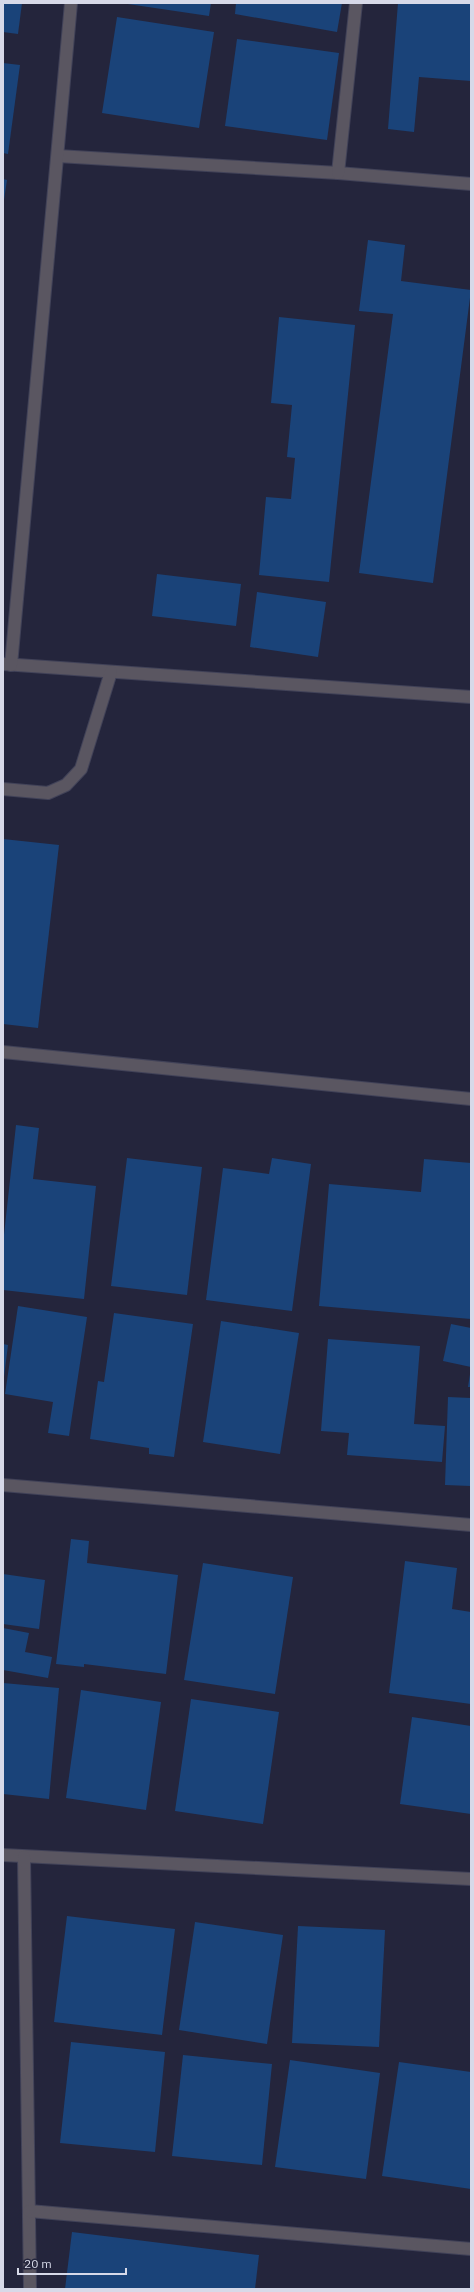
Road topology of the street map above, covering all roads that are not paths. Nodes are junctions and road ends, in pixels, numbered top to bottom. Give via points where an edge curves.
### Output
1 (71, 3) edge
2 (356, 3) edge
3 (58, 156) junction
4 (338, 173) junction
5 (471, 184) edge
6 (7, 665) edge
7 (111, 672) junction
8 (471, 696) edge
9 (3, 789) edge
10 (3, 1052) edge
11 (471, 1098) edge
12 (3, 1485) edge
13 (471, 1525) edge
14 (3, 1855) edge
15 (24, 1857) junction
16 (471, 1879) edge
17 (29, 2211) junction
18 (471, 2249) edge
19 (30, 2289) edge

1 - 3 street
2 - 4 street
3 - 4 street
3 - 6 street
4 - 5 street
6 - 7 street
7 - 8 street
7 - 9 street via 81,769 66,785 48,793
10 - 11 street
12 - 13 street
14 - 15 street
15 - 16 street
15 - 17 street
17 - 18 street
17 - 19 street

